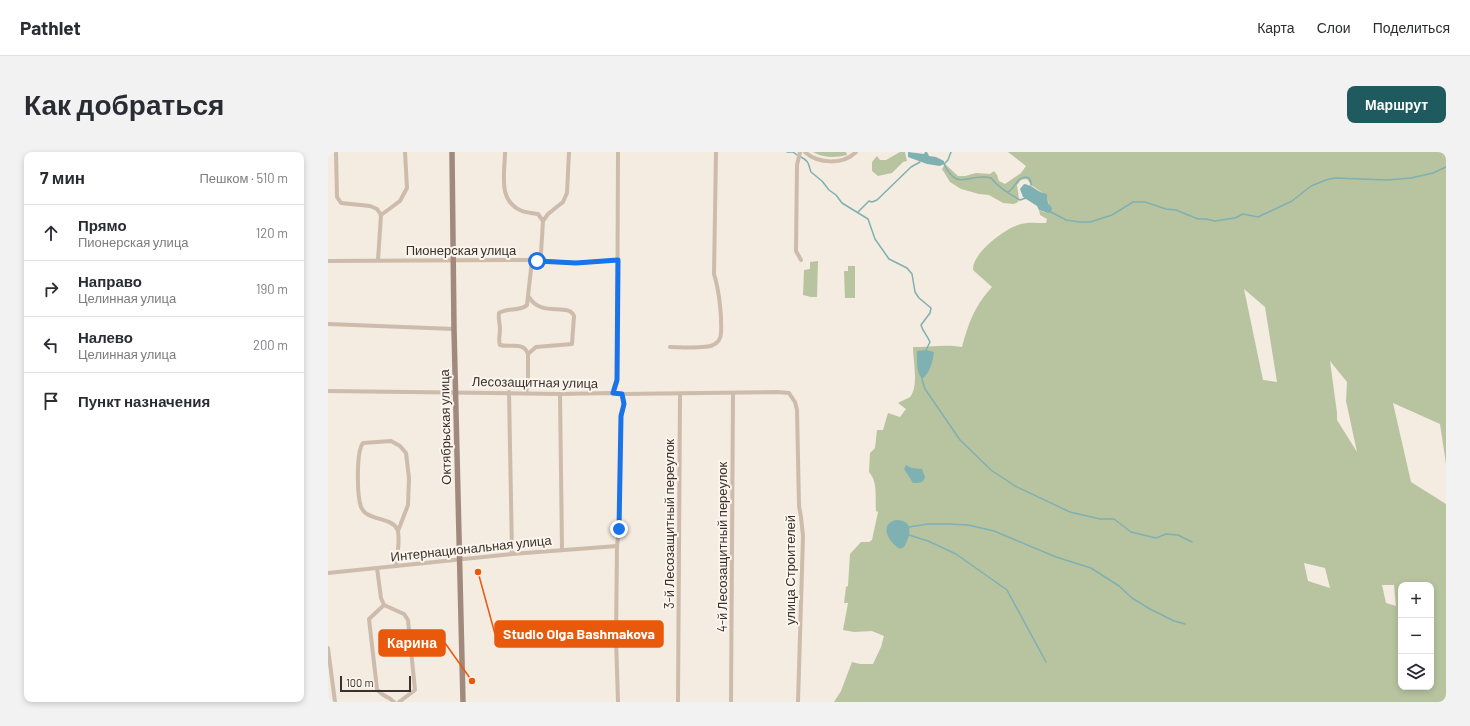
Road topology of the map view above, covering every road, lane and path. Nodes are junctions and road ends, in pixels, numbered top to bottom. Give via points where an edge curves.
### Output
1 (336, 152) edge
2 (405, 152) edge
3 (452, 152) edge
4 (505, 152) edge
5 (569, 152) edge
6 (618, 152) edge
7 (716, 152) edge
8 (800, 152) edge
9 (805, 152) edge
10 (856, 152) edge
11 (381, 215) junction
12 (542, 221) junction
13 (378, 260) junction
14 (532, 260) junction
15 (618, 260) junction
16 (801, 260) dead end
17 (328, 261) edge
18 (454, 261) junction
19 (537, 261) junction
20 (528, 297) junction
21 (328, 324) edge
22 (454, 329) junction
23 (670, 347) dead end
24 (528, 354) junction
25 (328, 390) edge
26 (455, 391) junction
27 (509, 392) junction
28 (526, 393) junction
29 (613, 393) junction
30 (733, 393) junction
31 (789, 393) joint
32 (560, 394) junction
33 (622, 394) junction
34 (680, 394) junction
35 (398, 531) junction
36 (617, 546) junction
37 (562, 550) junction
38 (512, 554) junction
39 (460, 559) junction
40 (396, 566) junction
41 (377, 568) junction
42 (328, 573) edge
43 (384, 604) junction
44 (328, 648) edge
45 (334, 702) edge
46 (394, 702) edge
47 (399, 702) edge
48 (463, 702) edge
49 (618, 702) edge
50 (678, 702) edge
51 (731, 702) edge
52 (798, 702) edge

1 - 11 street via 337,196 341,203 370,206 377,209
2 - 11 street via 407,188 400,201
3 - 18 street, Октябрьская улица
4 - 12 street via 506,197 510,203 523,211 538,214
5 - 12 street via 567,193 563,202
6 - 15 street
7 - 23 street via 714,274 721,334 718,341 710,346
8 - 16 street via 797,165 796,251
9 - 10 street via 823,161 845,160
11 - 13 street
12 - 19 street via 541,253
13 - 17 street, Пионерская улица
13 - 18 street, Пионерская улица
14 - 18 street, Пионерская улица
14 - 19 street, Пионерская улица
14 - 20 street
15 - 19 street, Пионерская улица via 576,263
15 - 29 street via 617,380
18 - 22 street, Октябрьская улица
20 - 24 street via 527,305 502,310 498,318 500,346 524,347
20 - 24 street via 533,304 542,308 568,310 574,316 572,344 536,347
21 - 22 street
22 - 26 street, Октябрьская улица
24 - 28 street
25 - 26 street, Лесозащитная улица
26 - 27 street, Лесозащитная улица
26 - 39 street, Октябрьская улица
27 - 28 street, Лесозащитная улица
27 - 38 street
28 - 32 street, Лесозащитная улица
29 - 32 street, Лесозащитная улица
29 - 33 street, Лесозащитная улица
30 - 31 street, Лесозащитная улица
30 - 34 street, Лесозащитная улица
30 - 51 street, 4-й Лесозащитный переулок
31 - 52 street, улица Строителей via 797,410 799,506 803,536
32 - 37 street
33 - 34 street, Лесозащитная улица
33 - 36 street via 624,404 621,416
34 - 50 street, 3-й Лесозащитный переулок
35 - 35 street via 408,505 409,478 406,452 391,441 363,443 358,453 361,507 366,514 388,522
35 - 40 street
36 - 37 street, Интернациональная улица
36 - 49 street
37 - 38 street, Интернациональная улица
38 - 39 street, Интернациональная улица
39 - 40 street, Интернациональная улица
39 - 48 street, Октябрьская улица
40 - 41 street, Интернациональная улица
41 - 42 street, Интернациональная улица
41 - 43 street
43 - 46 street via 369,619 377,689 380,695
43 - 47 street via 404,614 408,620 415,690
44 - 45 street

